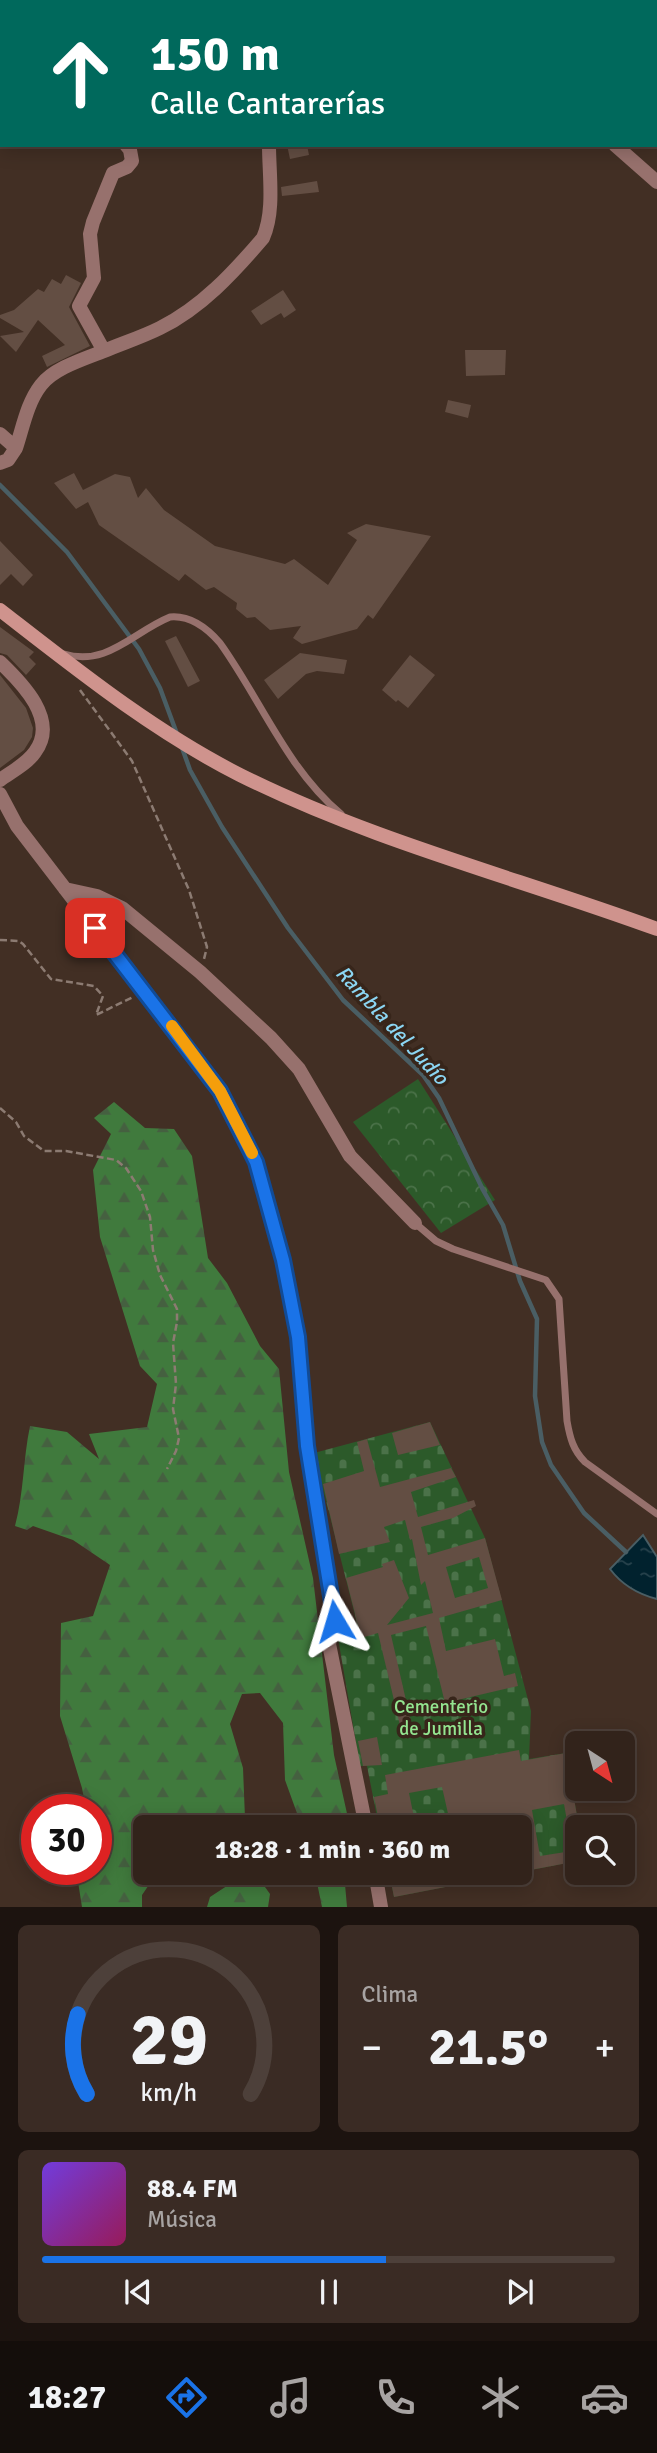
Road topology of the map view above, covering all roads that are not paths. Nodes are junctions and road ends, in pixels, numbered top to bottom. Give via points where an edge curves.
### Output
1 (128, 147) edge
2 (269, 147) edge
3 (617, 147) edge
4 (657, 182) edge
5 (104, 351) junction
6 (0, 433) edge
7 (16, 447) junction
8 (2, 462) edge
9 (0, 610) edge
10 (53, 650) junction
11 (0, 662) edge
12 (0, 780) edge
13 (0, 794) edge
14 (0, 817) edge
15 (351, 823) junction
16 (17, 826) junction
17 (65, 889) junction
18 (657, 929) edge
19 (415, 1223) joint
20 (657, 1514) edge
21 (364, 1815) edge
22 (378, 1885) edge
23 (381, 1907) edge

1 - 5 street via 132,161 113,173 93,222 94,278 79,306
2 - 5 street via 270,212 263,238 194,308 161,328
3 - 4 street
5 - 7 street via 42,384
6 - 7 street
7 - 8 street
9 - 10 main road
10 - 15 main road via 166,731 239,774
10 - 15 lane via 80,658 96,656 170,617 192,620 211,633 229,655 306,779
11 - 12 street via 44,723 36,752
13 - 16 street
14 - 16 street
15 - 18 main road
16 - 17 street
17 - 19 street via 122,908 271,1038 299,1069 350,1156
17 - 21 street via 220,1091 256,1162 292,1307 307,1446 335,1621 329,1644
19 - 20 lane via 436,1241 546,1280 559,1299 567,1421 576,1453
22 - 23 street

